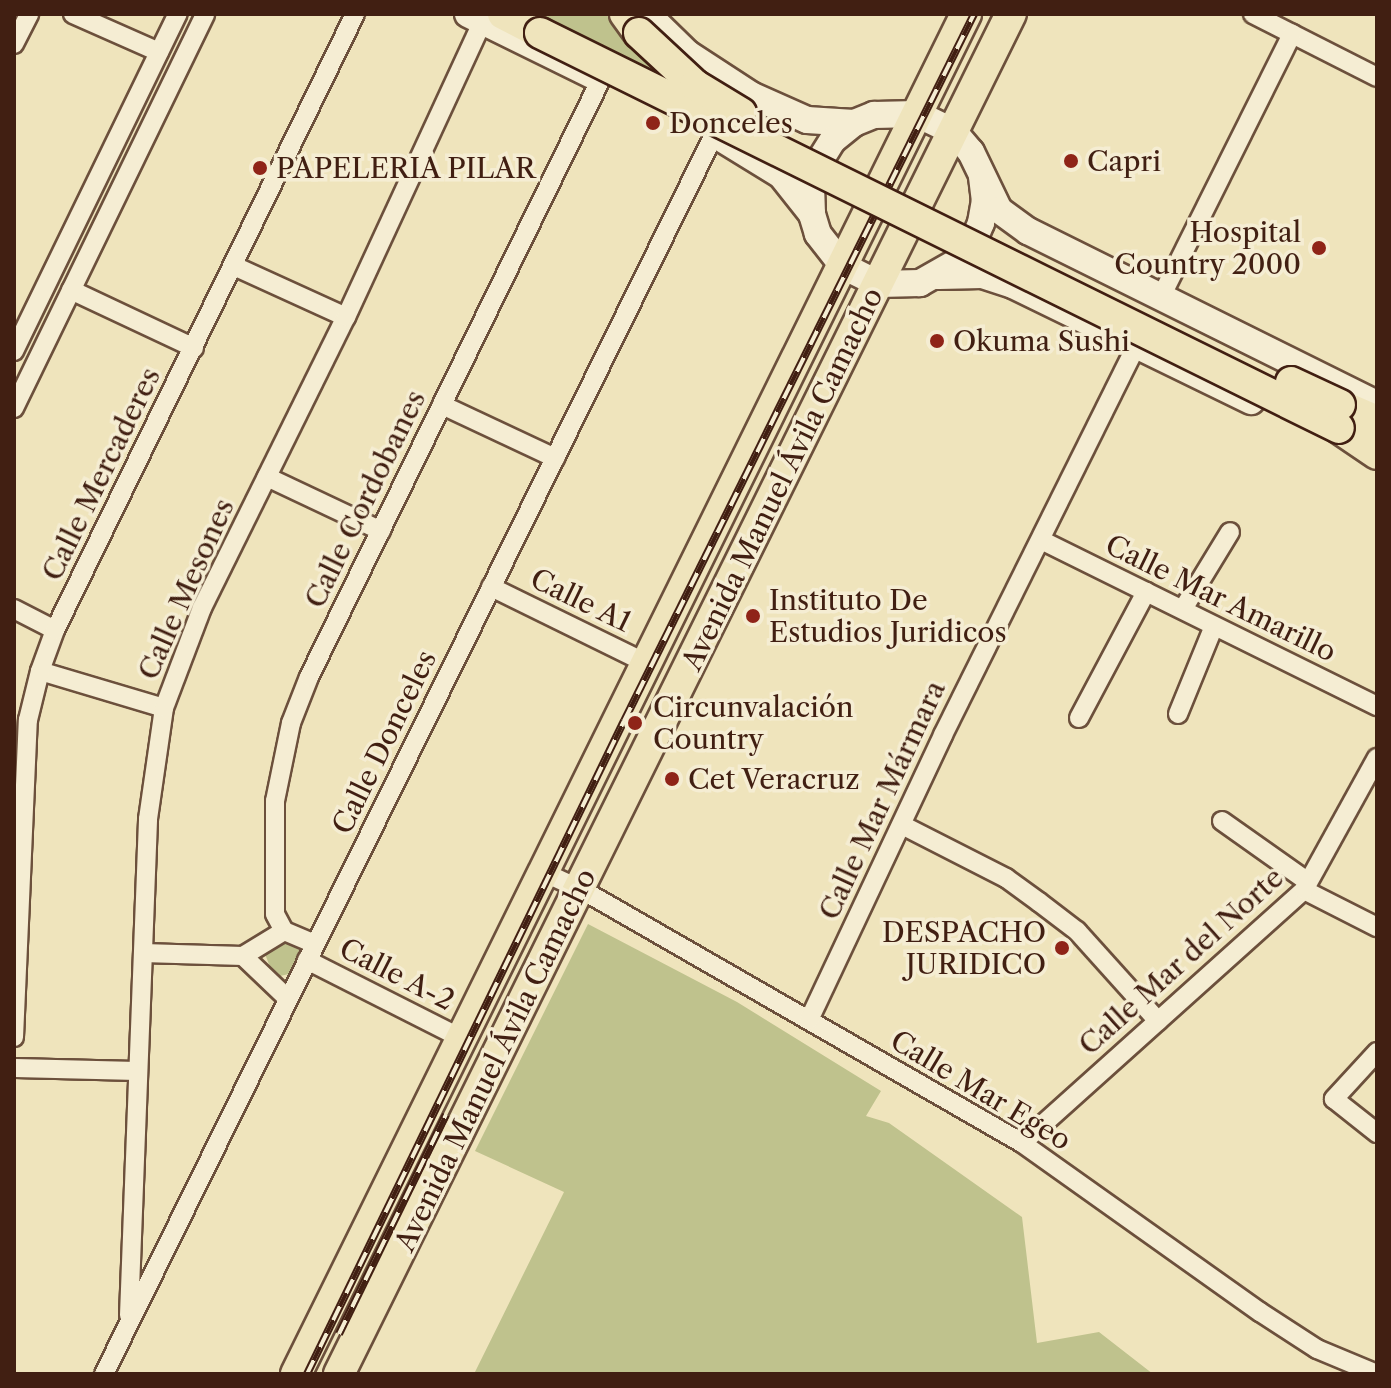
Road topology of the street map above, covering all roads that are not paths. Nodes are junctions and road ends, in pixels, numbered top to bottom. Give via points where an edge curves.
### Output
1 (29, 14) edge
2 (73, 14) edge
3 (178, 14) edge
4 (205, 14) edge
5 (355, 14) edge
6 (966, 14) edge
7 (1011, 14) edge
8 (1253, 14) edge
9 (484, 17) edge
10 (637, 20) edge
11 (1292, 34) junction
12 (14, 44) edge
13 (159, 52) junction
14 (1377, 77) edge
15 (601, 79) junction
16 (917, 114) junction
17 (807, 120) junction
18 (126, 123) junction
19 (854, 123) junction
20 (954, 132) junction
21 (147, 134) junction
22 (714, 135) junction
23 (776, 171) junction
24 (982, 177) junction
25 (812, 214) junction
26 (1060, 247) junction
27 (234, 266) junction
28 (843, 266) junction
29 (939, 276) junction
30 (879, 284) junction
31 (71, 290) junction
32 (1038, 297) junction
33 (1161, 297) junction
34 (346, 317) junction
35 (1136, 346) junction
36 (194, 348) junction
37 (14, 351) edge
38 (14, 386) edge
39 (1377, 404) edge
40 (442, 405) junction
41 (14, 408) edge
42 (1340, 416) junction
43 (1377, 421) edge
44 (1377, 454) edge
45 (555, 458) junction
46 (1377, 467) edge
47 (267, 477) junction
48 (381, 531) junction
49 (1230, 532) dead end
50 (1041, 540) junction
51 (491, 587) junction
52 (1146, 592) junction
53 (14, 609) edge
54 (1183, 609) junction
55 (1214, 626) junction
56 (55, 630) junction
57 (646, 663) junction
58 (40, 671) junction
59 (1377, 706) edge
60 (164, 708) junction
61 (1178, 714) dead end
62 (1079, 718) dead end
63 (21, 720) edge
64 (1377, 758) edge
65 (1222, 821) dead end
66 (902, 825) junction
67 (543, 872) junction
68 (1306, 886) junction
69 (580, 889) junction
70 (1377, 927) edge
71 (284, 931) junction
72 (311, 952) junction
73 (143, 953) junction
74 (243, 956) junction
75 (288, 999) junction
76 (809, 1020) junction
77 (1158, 1021) junction
78 (14, 1037) edge
79 (461, 1038) junction
80 (1377, 1052) edge
81 (14, 1068) edge
82 (138, 1071) junction
83 (1377, 1133) edge
84 (1022, 1143) junction
85 (129, 1322) junction
86 (104, 1374) edge
87 (296, 1374) edge
88 (339, 1374) edge
89 (1377, 1374) edge

1 - 12 street
2 - 13 street
3 - 13 street
4 - 21 street
5 - 27 street, Calle Mercaderes
6 - 16 main road, Avenida Manuel Ávila Camacho
7 - 20 main road, Avenida Manuel Ávila Camacho
8 - 11 street
9 - 15 main road
9 - 34 street, Calle Mesones
9 - 42 main road, bridge via 540,33
10 - 17 main road via 723,79
10 - 42 main road, bridge via 695,85 784,137
11 - 14 street
11 - 33 street
13 - 18 street
15 - 22 main road
15 - 40 street, Calle Cordobanes
16 - 19 main road via 874,115
16 - 20 main road
16 - 28 main road, Avenida Manuel Ávila Camacho
17 - 19 main road
17 - 23 main road via 812,136 807,153
18 - 21 street
18 - 37 street
19 - 25 main road via 833,140 819,162 811,187
20 - 24 main road
20 - 30 main road, Avenida Manuel Ávila Camacho
21 - 31 street
22 - 23 main road
22 - 45 street, Calle Donceles
23 - 25 main road
24 - 26 main road via 999,210
24 - 29 main road via 985,200 977,234
25 - 28 main road via 818,234
26 - 32 main road via 1040,246 1024,259 1023,281
26 - 33 main road
27 - 34 street
27 - 36 street, Calle Mercaderes
28 - 30 main road
28 - 57 main road, Avenida Manuel Ávila Camacho
29 - 30 main road via 899,286
29 - 32 main road via 982,275
30 - 69 main road, Avenida Manuel Ávila Camacho
31 - 36 street
31 - 41 street
32 - 35 main road
33 - 39 main road
34 - 47 street, Calle Mesones
35 - 46 main road via 1335,441
35 - 50 street, Calle Mar Mármara
36 - 56 street, Calle Mercaderes
38 - 41 street
40 - 45 street
40 - 48 street, Calle Cordobanes
42 - 43 main road
42 - 44 main road
45 - 51 street, Calle Donceles
47 - 48 street
47 - 60 street, Calle Mesones via 202,608
48 - 71 street, Calle Cordobanes via 309,677 277,776 274,902
49 - 54 street
50 - 52 street, Calle Mar Amarillo
50 - 66 street, Calle Mar Mármara
51 - 57 street, Calle A1
51 - 72 street, Calle Donceles
52 - 54 street, Calle Mar Amarillo
52 - 62 street
53 - 56 street
54 - 55 street, Calle Mar Amarillo
55 - 59 street, Calle Mar Amarillo
55 - 61 street
56 - 58 street, Calle Mercaderes
57 - 67 main road, Avenida Manuel Ávila Camacho
58 - 60 street
58 - 63 street, Calle Mercaderes
60 - 73 street, Calle Mesones via 148,819
63 - 78 street, Calle Mercaderes
64 - 68 street, Calle Mar del Norte
65 - 68 street
66 - 76 street, Calle Mar Mármara
66 - 77 street via 1006,878 1077,931
67 - 69 street, Calle Mar Egeo
67 - 79 main road, Avenida Manuel Ávila Camacho
68 - 70 street
68 - 77 street, Calle Mar del Norte
69 - 76 street, Calle Mar Egeo
69 - 88 main road, Avenida Manuel Ávila Camacho
71 - 72 street
71 - 74 street
72 - 75 street, Calle Donceles
72 - 79 street, Calle A-2
73 - 74 street
73 - 82 street, Calle Mesones
74 - 75 street
75 - 85 street, Calle Donceles
76 - 84 street, Calle Mar Egeo
77 - 84 street, Calle Mar del Norte
79 - 87 main road, Avenida Manuel Ávila Camacho
80 - 83 street via 1334,1099
81 - 82 street
82 - 85 street, Calle Mesones
84 - 89 street, Calle Mar Egeo via 1260,1312 1317,1349
85 - 86 street, Calle Donceles

